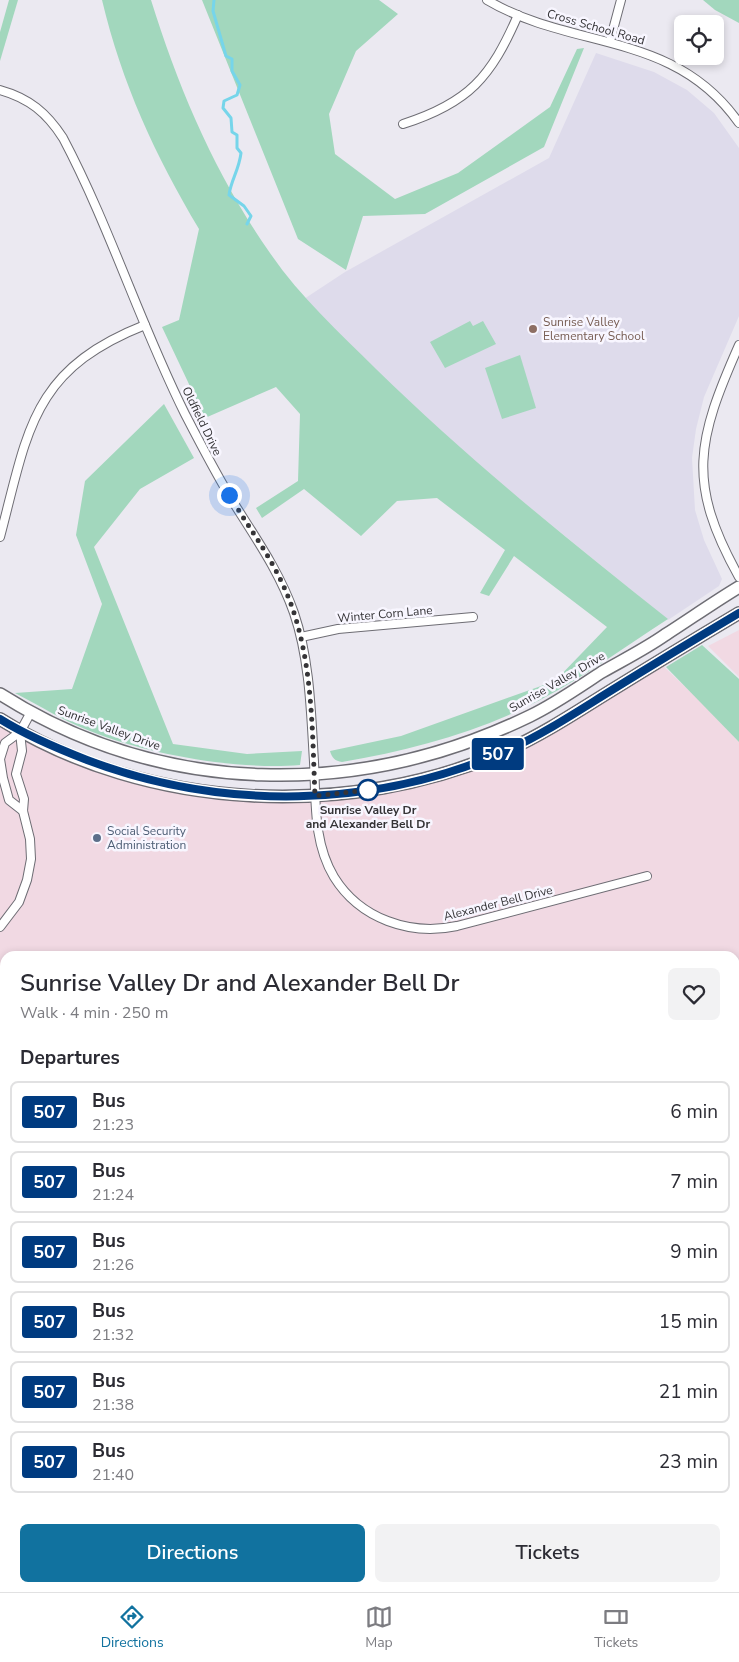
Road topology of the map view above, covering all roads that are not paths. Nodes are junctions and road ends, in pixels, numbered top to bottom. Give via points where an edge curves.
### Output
1 (487, 0) edge
2 (621, 0) edge
3 (518, 15) junction
4 (610, 41) junction
5 (0, 90) edge
6 (739, 123) edge
7 (403, 124) dead end
8 (145, 325) junction
9 (739, 345) edge
10 (0, 537) edge
11 (739, 576) edge
12 (739, 587) edge
13 (739, 613) edge
14 (473, 617) dead end
15 (301, 637) junction
16 (0, 694) edge
17 (31, 712) junction
18 (0, 719) edge
19 (20, 732) junction
20 (314, 775) junction
21 (315, 796) junction
22 (23, 811) junction
23 (647, 876) dead end
24 (0, 927) edge

1 - 3 street, Cross School Road
2 - 4 street
3 - 4 street, Cross School Road
3 - 7 street via 502,51 477,83 442,110
4 - 6 street, Cross School Road via 645,52 686,72 719,99
5 - 8 street, Oldfield Drive via 26,99 39,108 63,138
8 - 10 street via 92,350 51,390 29,428
8 - 15 street, Oldfield Drive via 202,447 272,562
9 - 11 street via 706,430 702,462 709,508 720,540
12 - 20 main road, Sunrise Valley Drive via 665,636 554,702 484,737 394,764
13 - 21 main road via 579,712 508,750 418,780
14 - 15 street, Winter Corn Lane via 338,629
15 - 20 street, Oldfield Drive via 309,689
16 - 17 main road, Sunrise Valley Drive
17 - 19 street
17 - 20 main road, Sunrise Valley Drive via 92,739 163,762 249,775
18 - 19 main road
19 - 21 main road via 104,766 183,788 233,795
19 - 22 street via 22,750 16,774 24,799
19 - 22 street via 5,742 0,759 9,800
20 - 21 street, Oldfield Drive
21 - 23 street, Alexander Bell Drive via 321,846 334,877 367,911 398,925 429,930 451,928
22 - 24 street via 31,860 19,902

